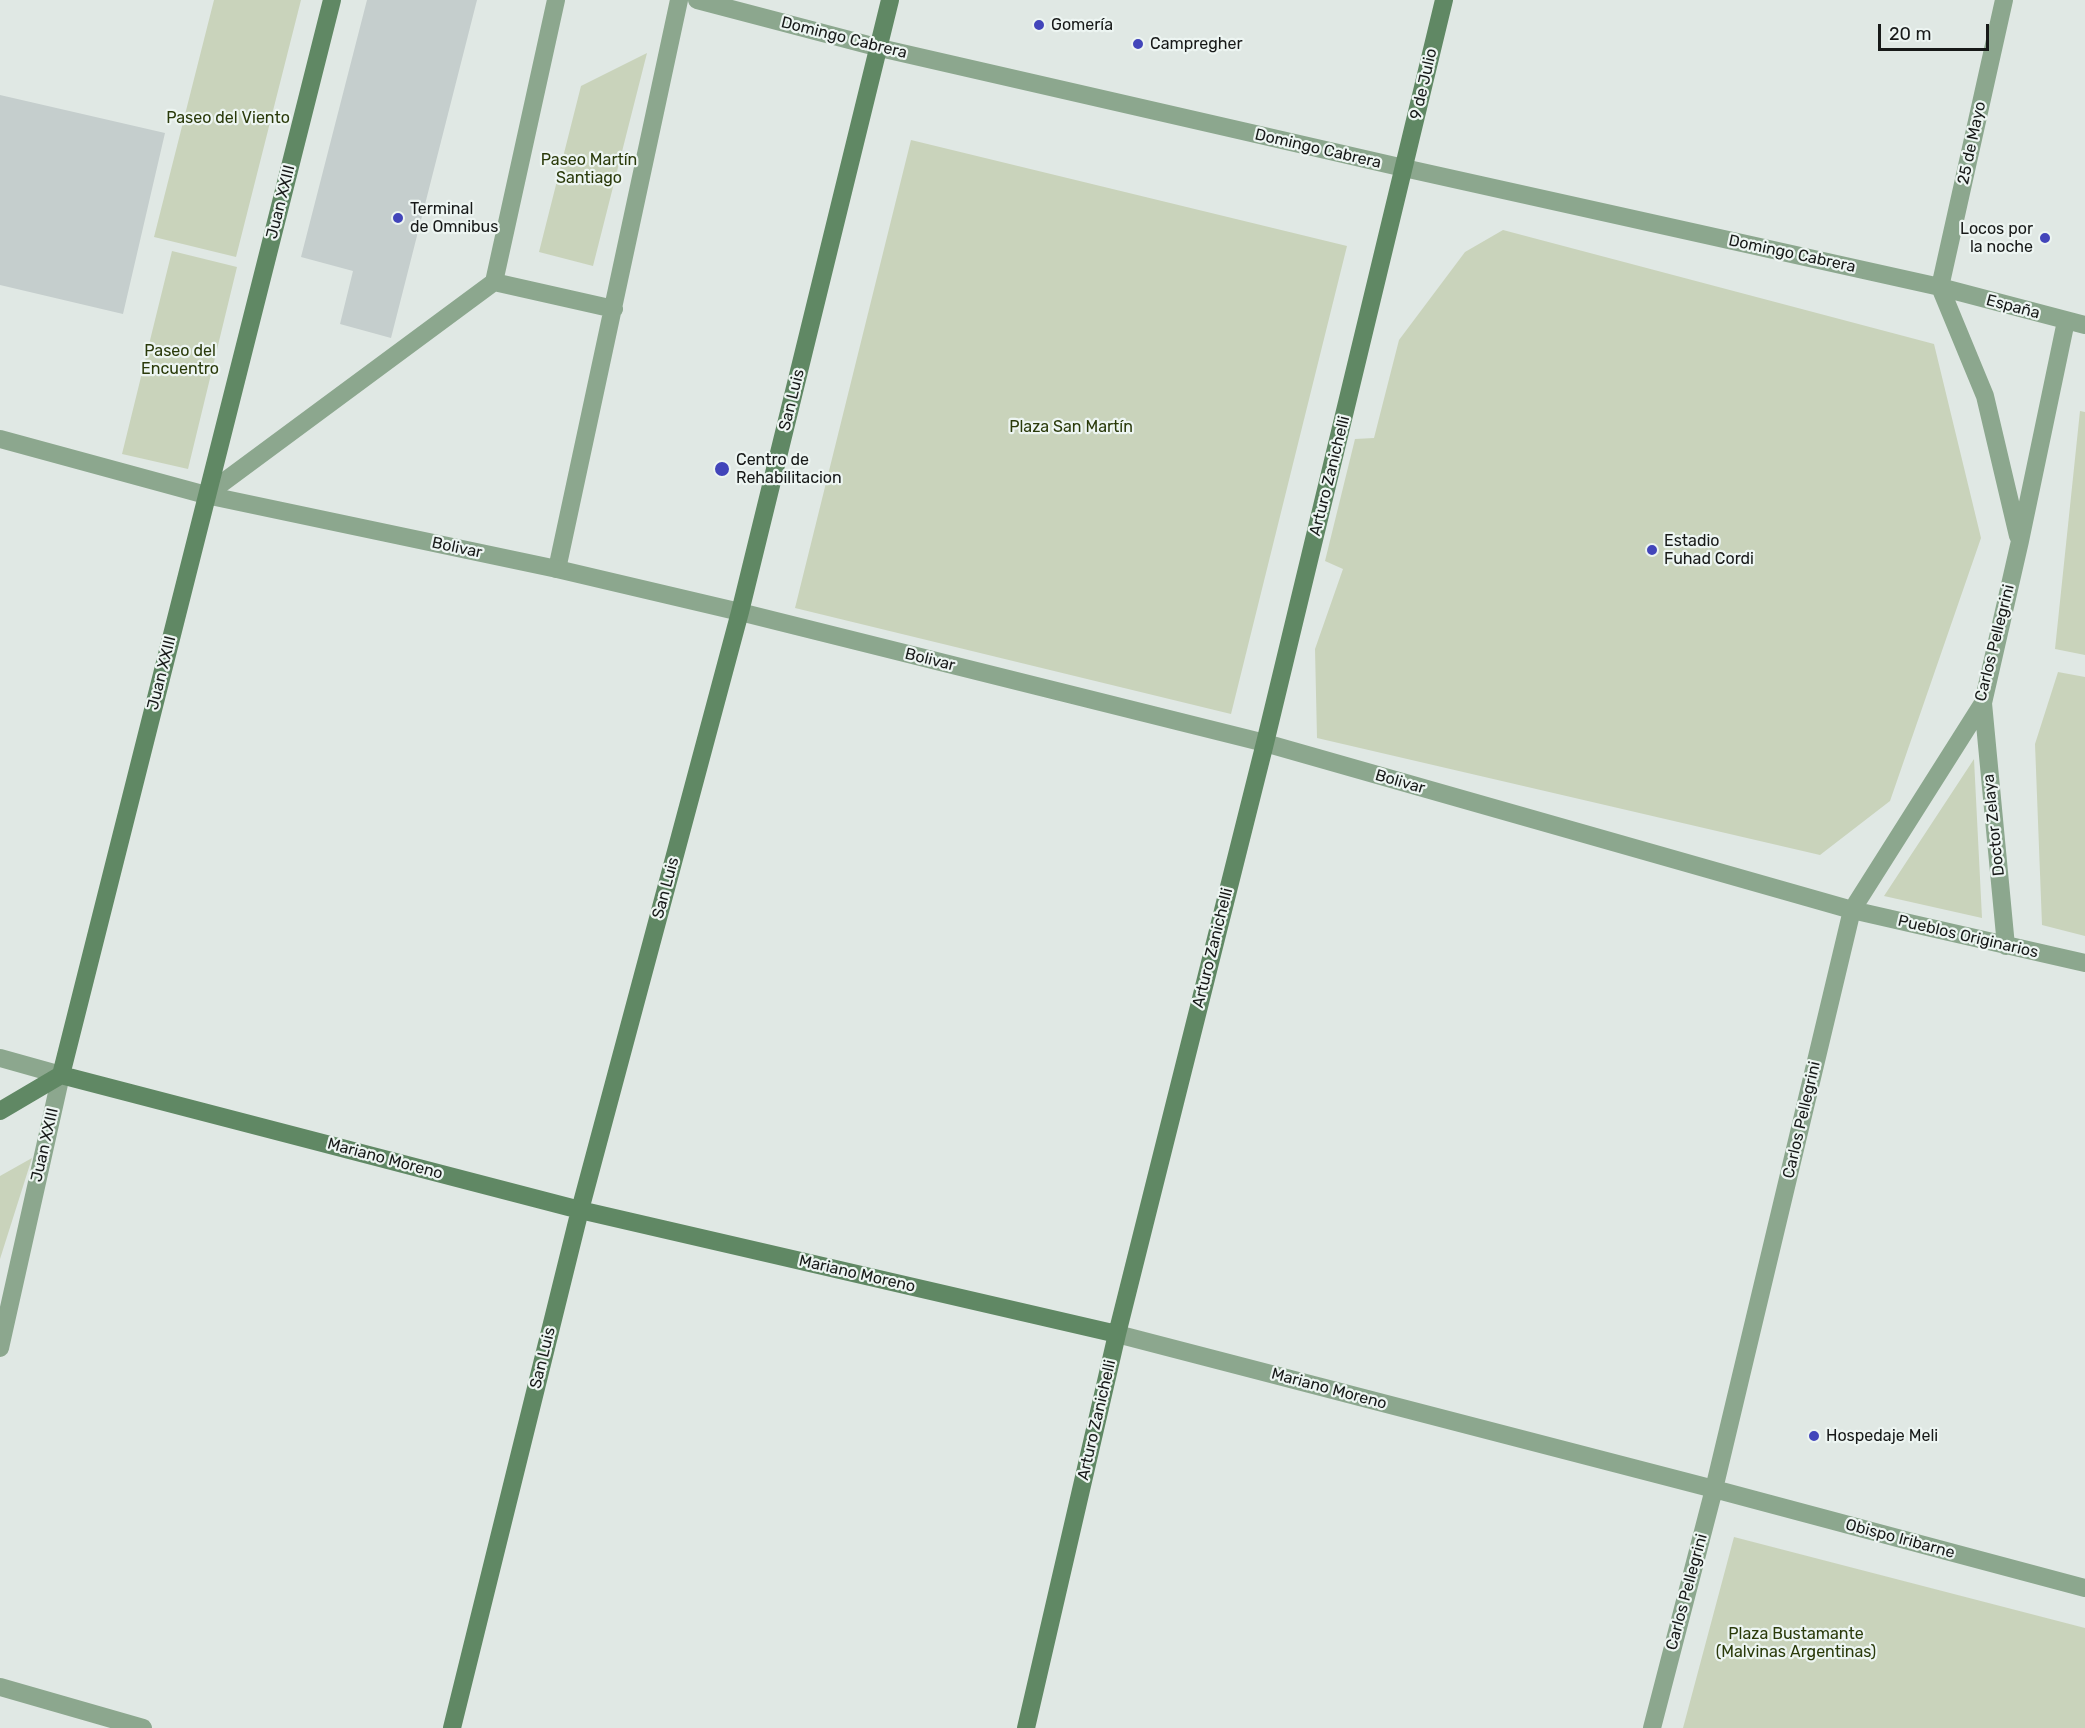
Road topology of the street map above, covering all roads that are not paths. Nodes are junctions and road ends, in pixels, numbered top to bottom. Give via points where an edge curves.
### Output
1 (332, 0) edge
2 (556, 0) edge
3 (679, 0) edge
4 (697, 0) edge
5 (890, 0) edge
6 (1444, 0) edge
7 (2004, 0) edge
8 (880, 48) junction
9 (1404, 168) junction
10 (494, 282) junction
11 (1941, 287) junction
12 (614, 309) junction
13 (2066, 321) junction
14 (2085, 325) edge
15 (0, 439) edge
16 (206, 495) junction
17 (2020, 541) junction
18 (557, 569) junction
19 (740, 612) junction
20 (1983, 703) junction
21 (1264, 743) junction
22 (1852, 910) junction
23 (2006, 946) junction
24 (2085, 963) edge
25 (0, 1059) edge
26 (61, 1075) junction
27 (0, 1111) edge
28 (580, 1210) junction
29 (1117, 1334) junction
30 (0, 1348) edge
31 (1714, 1489) junction
32 (2085, 1588) edge
33 (0, 1687) edge
34 (132, 1727) edge
35 (452, 1728) edge
36 (1026, 1728) edge
37 (1652, 1728) edge

1 - 16 main road, Juan XXIII
2 - 10 street
3 - 12 street
4 - 8 street, Domingo Cabrera
5 - 8 main road, San Luis
6 - 9 main road, 9 de Julio
7 - 11 street, 25 de Mayo
8 - 9 street, Domingo Cabrera
8 - 19 main road, San Luis
9 - 11 street, Domingo Cabrera
9 - 21 main road, Arturo Zanichelli
10 - 12 street
10 - 16 street
11 - 13 street, España
11 - 17 street, Carlos Pellegrini via 1985,396
12 - 18 street
13 - 14 street, España
13 - 17 street, Carlos Pellegrini
15 - 16 street, Bolivar
16 - 18 street, Bolivar
16 - 26 main road, Juan XXIII
17 - 20 street, Carlos Pellegrini
18 - 19 street, Bolivar
19 - 21 street, Bolivar
19 - 28 main road, San Luis
20 - 22 street, Carlos Pellegrini
20 - 23 street, Doctor Zelaya
21 - 22 street, Bolivar
21 - 29 main road, Arturo Zanichelli
22 - 23 street, Pueblos Originarios
22 - 31 street, Carlos Pellegrini
23 - 24 street, Pueblos Originarios
25 - 26 street, Mariano Moreno
26 - 27 main road
26 - 28 main road, Mariano Moreno
26 - 30 street, Juan XXIII
28 - 29 main road, Mariano Moreno
28 - 35 main road, San Luis
29 - 31 street, Mariano Moreno
29 - 36 main road, Arturo Zanichelli
31 - 32 street, Obispo Iribarne
31 - 37 street, Carlos Pellegrini
33 - 34 street

